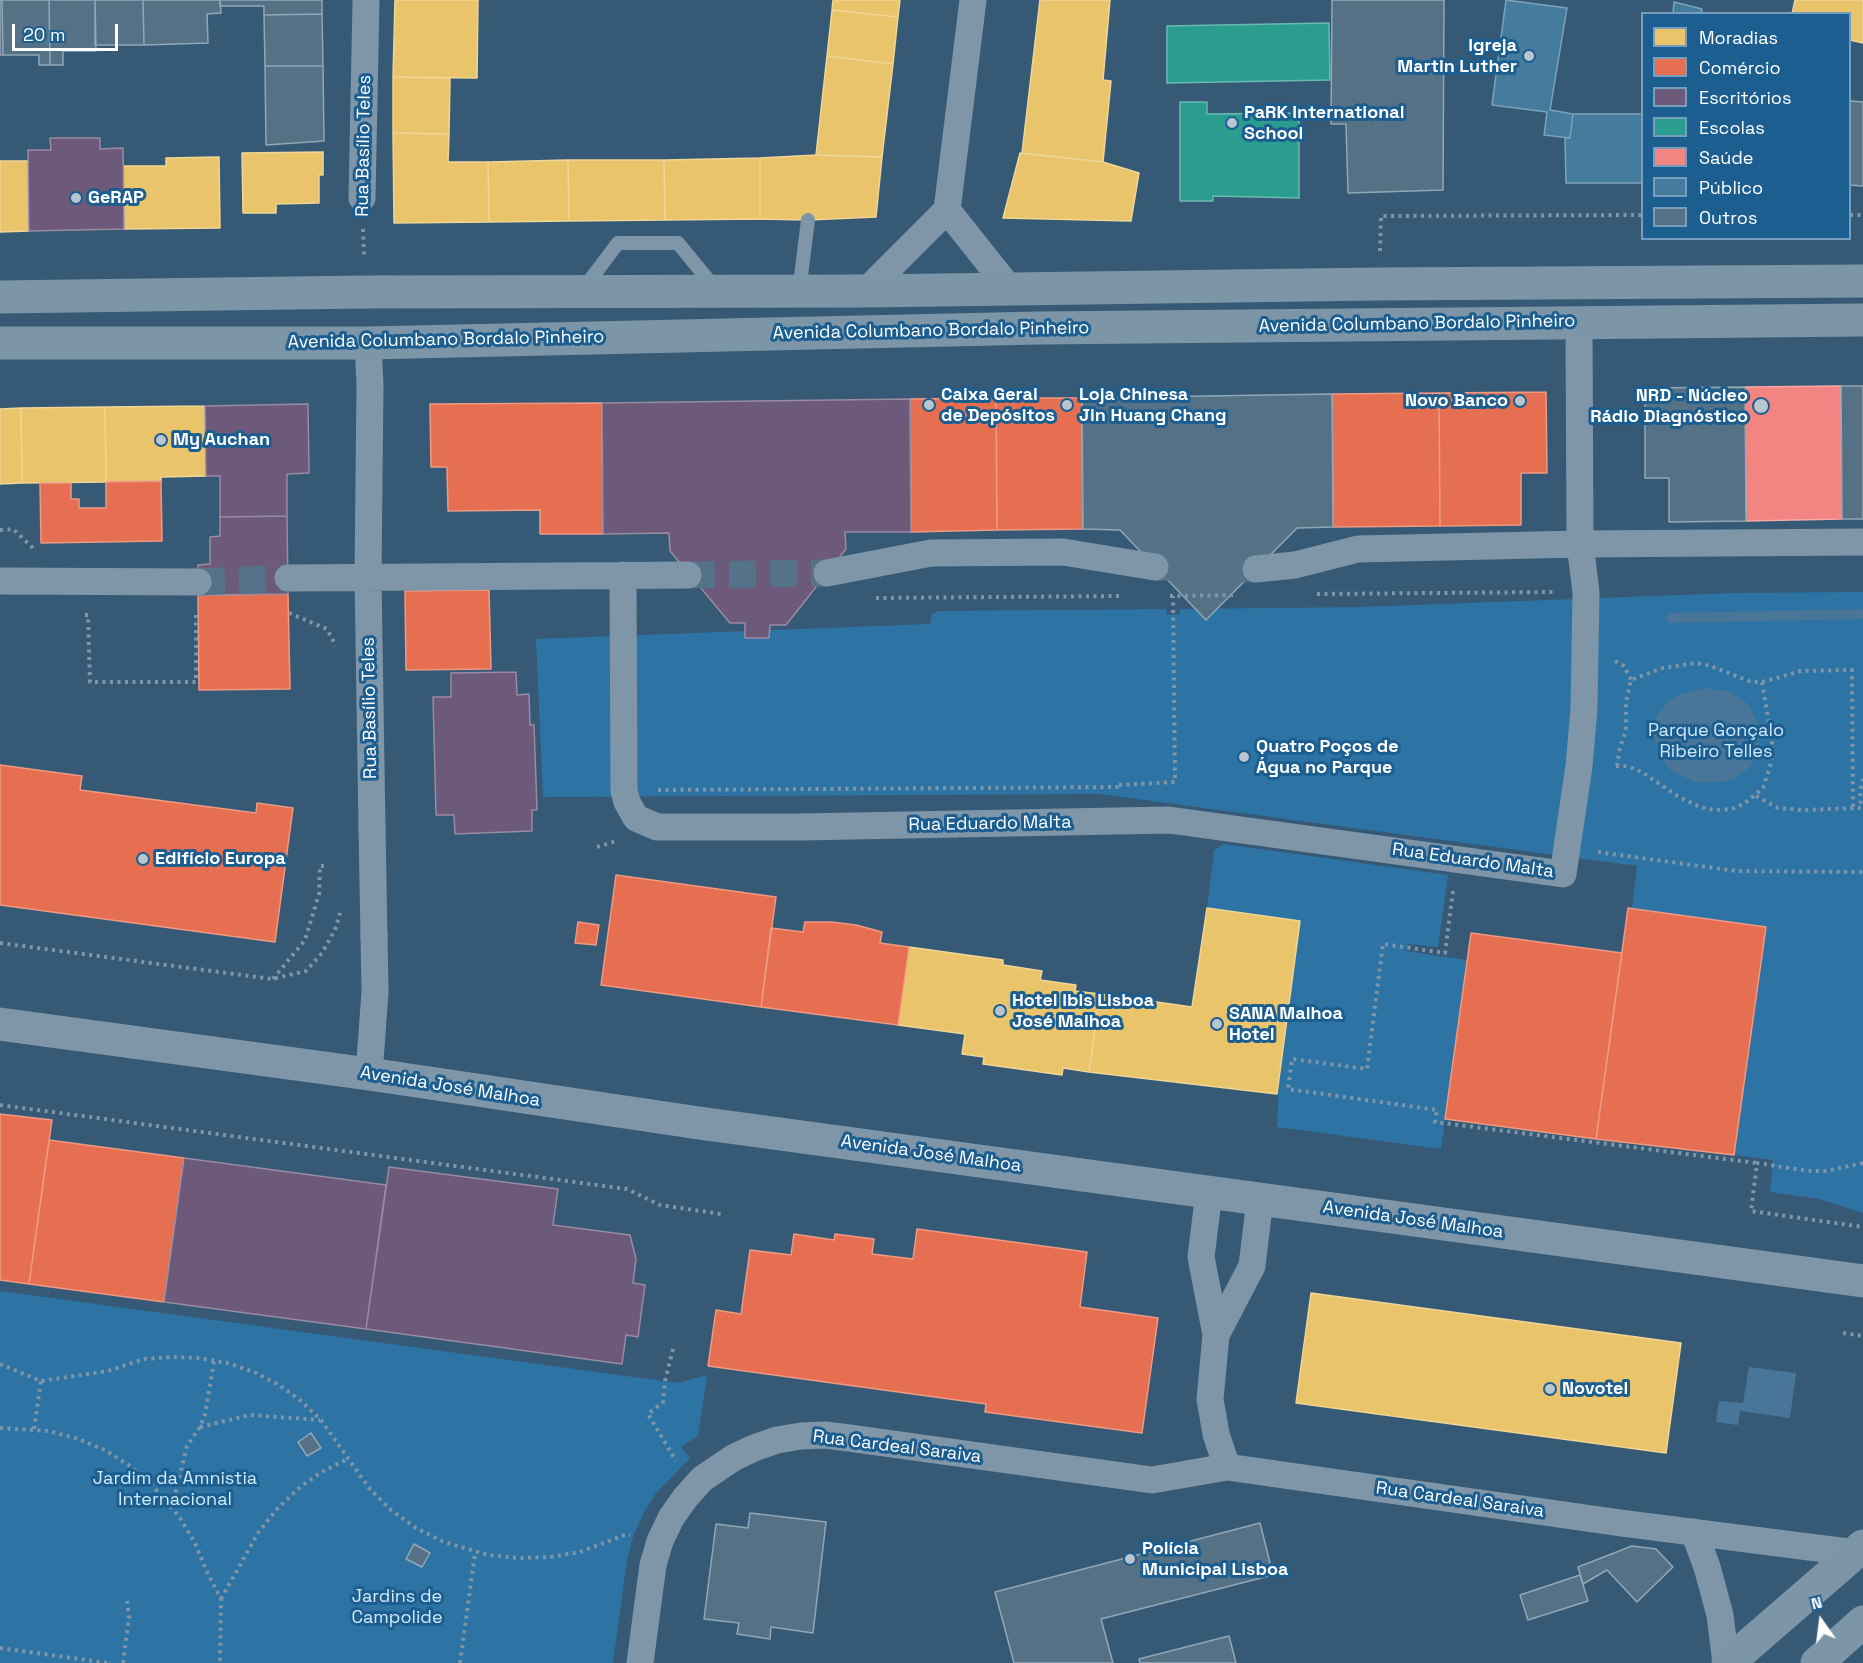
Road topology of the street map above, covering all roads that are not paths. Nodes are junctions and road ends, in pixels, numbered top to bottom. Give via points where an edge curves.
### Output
1 (366, 0) edge
2 (973, 0) edge
3 (362, 198) road end
4 (947, 210) junction
5 (808, 220) dead end
6 (1863, 281) edge
7 (1009, 288) junction
8 (717, 291) junction
9 (866, 291) junction
10 (366, 292) junction
11 (581, 292) junction
12 (799, 292) junction
13 (0, 297) edge
14 (1863, 320) edge
15 (1579, 323) junction
16 (1039, 328) junction
17 (0, 343) edge
18 (368, 343) junction
19 (1863, 542) edge
20 (1580, 544) junction
21 (1155, 567) tunnel mouth
22 (1256, 570) tunnel mouth
23 (826, 573) tunnel mouth
24 (688, 575) tunnel mouth
25 (368, 577) junction
26 (288, 578) tunnel mouth
27 (0, 582) edge
28 (198, 582) tunnel mouth
29 (623, 587) junction
30 (0, 1024) edge
31 (369, 1074) junction
32 (1209, 1192) junction
33 (1260, 1199) junction
34 (1863, 1281) edge
35 (1216, 1335) junction
36 (1227, 1467) junction
37 (1694, 1532) junction
38 (1859, 1550) edge
39 (1863, 1622) edge
40 (640, 1663) edge
41 (1727, 1663) edge
42 (1816, 1663) edge

1 - 3 street, Rua Basílio Teles
2 - 4 street
4 - 7 street
4 - 9 street
5 - 12 lane
6 - 7 main road
7 - 9 main road
7 - 16 main road
8 - 11 main road
8 - 11 lane via 678,243 618,243
8 - 12 main road
9 - 12 main road
10 - 11 main road
10 - 13 main road
10 - 18 main road
14 - 15 main road, Avenida Columbano Bordalo Pinheiro
15 - 16 main road, Avenida Columbano Bordalo Pinheiro
15 - 20 street
16 - 18 main road, Avenida Columbano Bordalo Pinheiro
17 - 18 main road, Avenida Columbano Bordalo Pinheiro
18 - 25 street, Rua Basílio Teles
19 - 20 street
20 - 22 street via 1358,549
20 - 29 street, Rua Eduardo Malta via 1586,592 1584,709 1563,874 1169,820 657,827 636,818 624,791
21 - 23 street via 1063,552 931,553
24 - 29 street
25 - 26 street
25 - 29 street
25 - 31 street, Rua Basílio Teles, bridge via 375,992
27 - 28 street
30 - 31 street, Avenida José Malhoa
31 - 32 street, Avenida José Malhoa via 699,1124
32 - 33 street, Avenida José Malhoa
32 - 35 street via 1201,1257
33 - 34 street, Avenida José Malhoa
33 - 35 street via 1252,1266
35 - 36 street via 1210,1399
36 - 37 street, Rua Cardeal Saraiva
36 - 40 street, Rua Cardeal Saraiva via 1152,1480 825,1435 777,1440 733,1458 702,1479 671,1518 653,1566
37 - 38 street, Rua Cardeal Saraiva
37 - 41 street via 1717,1605
38 - 41 main road
39 - 42 main road

